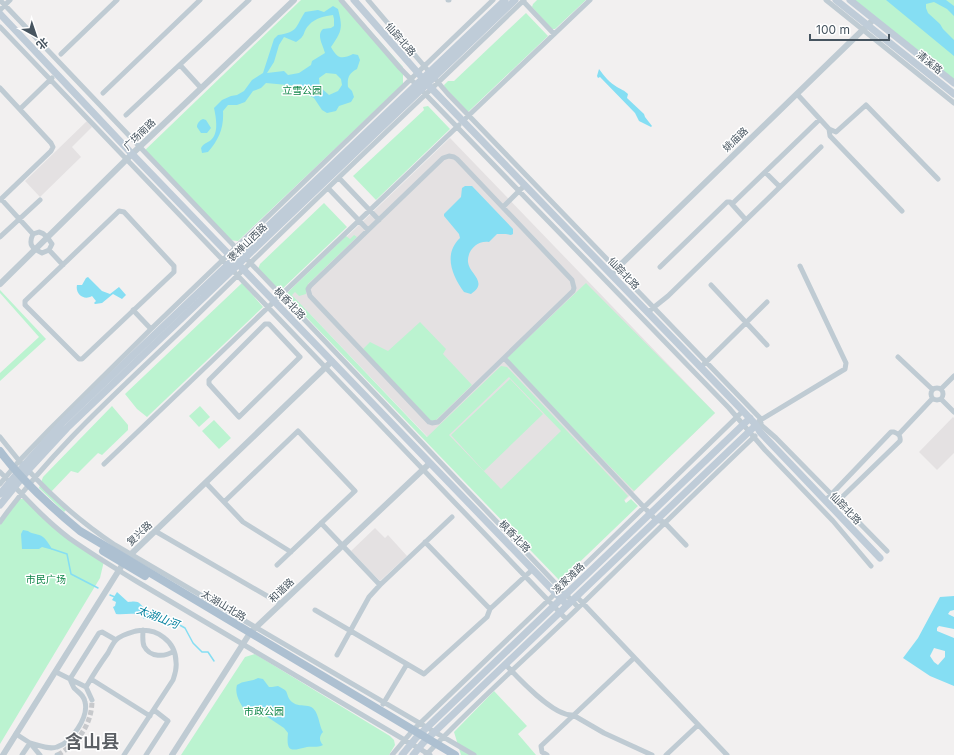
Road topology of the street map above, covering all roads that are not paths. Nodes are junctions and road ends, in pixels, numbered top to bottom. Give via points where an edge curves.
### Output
1 (10, 0) edge
2 (117, 0) edge
3 (200, 0) edge
4 (249, 0) edge
5 (294, 0) edge
6 (341, 0) edge
7 (354, 0) edge
8 (368, 0) edge
9 (493, 0) edge
10 (505, 0) edge
11 (515, 0) edge
12 (524, 0) edge
13 (590, 0) edge
14 (826, 0) edge
15 (836, 0) edge
16 (850, 0) edge
17 (1, 1) edge
18 (0, 10) edge
19 (0, 14) edge
20 (874, 19) junction
21 (0, 27) edge
22 (865, 28) junction
23 (554, 34) junction
24 (61, 54) dead end
25 (180, 65) junction
26 (424, 66) junction
27 (417, 72) junction
28 (54, 77) junction
29 (434, 77) junction
30 (411, 79) junction
31 (952, 82) edge
32 (427, 84) junction
33 (944, 86) junction
34 (0, 88) edge
35 (202, 88) junction
36 (421, 89) junction
37 (103, 93) dead end
38 (797, 94) junction
39 (954, 94) edge
40 (954, 103) edge
41 (20, 109) junction
42 (126, 115) dead end
43 (820, 119) junction
44 (463, 121) junction
45 (829, 129) junction
46 (139, 147) junction
47 (821, 147) dead end
48 (130, 157) junction
49 (765, 172) junction
50 (339, 178) junction
51 (938, 179) dead end
52 (525, 185) junction
53 (780, 187) junction
54 (328, 188) junction
55 (0, 199) edge
56 (40, 200) dead end
57 (732, 204) junction
58 (503, 207) junction
59 (370, 210) junction
60 (902, 211) dead end
61 (19, 219) junction
62 (359, 220) junction
63 (379, 220) junction
64 (746, 220) junction
65 (368, 230) junction
66 (33, 234) junction
67 (0, 237) edge
68 (48, 238) junction
69 (36, 250) junction
70 (49, 250) junction
71 (242, 255) junction
72 (236, 261) junction
73 (63, 265) junction
74 (800, 266) dead end
75 (230, 267) junction
76 (660, 267) dead end
77 (614, 271) junction
78 (0, 284) edge
79 (711, 285) dead end
80 (280, 295) junction
81 (275, 301) junction
82 (767, 302) dead end
83 (268, 307) junction
84 (133, 310) junction
85 (651, 310) junction
86 (746, 322) junction
87 (150, 328) junction
88 (767, 345) dead end
89 (228, 346) junction
90 (235, 354) junction
91 (898, 357) dead end
92 (504, 358) junction
93 (332, 361) junction
94 (704, 365) junction
95 (326, 368) junction
96 (954, 376) edge
97 (932, 389) junction
98 (940, 389) junction
99 (932, 399) junction
100 (941, 399) junction
101 (743, 411) junction
102 (954, 412) edge
103 (737, 417) junction
104 (750, 418) junction
105 (759, 422) junction
106 (743, 424) junction
107 (757, 432) junction
108 (899, 434) junction
109 (0, 437) edge
110 (0, 451) edge
111 (0, 460) edge
112 (430, 463) junction
113 (104, 464) dead end
114 (423, 469) junction
115 (0, 472) edge
116 (16, 474) junction
117 (206, 483) junction
118 (0, 484) edge
119 (27, 485) junction
120 (0, 494) edge
121 (825, 501) junction
122 (224, 502) junction
123 (0, 505) edge
124 (644, 507) junction
125 (831, 507) junction
126 (650, 514) junction
127 (452, 517) dead end
128 (656, 520) junction
129 (0, 522) edge
130 (664, 522) junction
131 (321, 523) junction
132 (155, 531) junction
133 (425, 542) junction
134 (342, 545) junction
135 (686, 545) dead end
136 (291, 552) junction
137 (887, 552) dead end
138 (880, 558) dead end
139 (125, 562) junction
140 (277, 565) dead end
141 (871, 566) dead end
142 (533, 569) junction
143 (526, 576) junction
144 (380, 585) junction
145 (561, 594) junction
146 (572, 601) junction
147 (551, 603) junction
148 (281, 604) junction
149 (580, 605) junction
150 (490, 609) junction
151 (315, 610) dead end
152 (560, 612) junction
153 (566, 619) junction
154 (143, 630) junction
155 (350, 631) junction
156 (249, 635) junction
157 (116, 640) junction
158 (174, 651) junction
159 (337, 655) dead end
160 (634, 658) junction
161 (407, 664) junction
162 (505, 664) junction
163 (512, 671) junction
164 (56, 672) junction
165 (70, 679) junction
166 (91, 679) junction
167 (86, 687) junction
168 (92, 700) tunnel mouth
169 (384, 702) junction
170 (154, 710) junction
171 (380, 710) junction
172 (573, 715) junction
173 (150, 716) junction
174 (420, 723) junction
175 (698, 725) junction
176 (427, 727) junction
177 (434, 732) junction
178 (16, 734) junction
179 (443, 737) junction
180 (416, 739) junction
181 (30, 743) junction
182 (430, 751) edge
183 (3, 755) edge
184 (22, 755) edge
185 (40, 755) edge
186 (124, 755) edge
187 (146, 755) edge
188 (172, 755) edge
189 (392, 755) edge
190 (402, 755) edge
191 (413, 755) edge
192 (444, 755) edge
193 (455, 755) edge
194 (474, 755) edge
195 (547, 755) edge
196 (652, 755) edge
197 (666, 755) edge
198 (727, 755) edge

1 - 17 street
2 - 24 street
3 - 37 street
4 - 25 street
5 - 35 street, 广场南路
6 - 30 street
7 - 27 main road, 仙踪北路
8 - 26 street
9 - 26 street
10 - 29 main road, 褒禅山西路
11 - 29 main road, 褒禅山西路
12 - 23 street
12 - 29 street
13 - 23 street
14 - 22 street
15 - 22 main road, 清溪路
16 - 20 main road, 清溪路
17 - 18 street
17 - 46 street
19 - 28 main road, 枫香北路
20 - 22 street, 姚庙路
20 - 31 main road, 清溪路
21 - 28 street
22 - 33 main road, 清溪路
22 - 38 street, 姚庙路
22 - 40 street
23 - 44 street
25 - 35 street
25 - 42 street
26 - 27 street
26 - 29 street
27 - 30 street
27 - 32 main road, 仙踪北路
28 - 41 street
28 - 48 main road, 枫香北路
29 - 32 main road, 褒禅山西路
29 - 77 street
30 - 36 street
30 - 71 street
31 - 33 main road
32 - 36 main road, 褒禅山西路
32 - 44 main road, 仙踪北路
33 - 39 main road, 清溪路
34 - 41 street
35 - 46 street, 广场南路
36 - 50 street
36 - 71 main road, 褒禅山西路
36 - 103 street
38 - 43 street
38 - 77 street, 姚庙路
41 - 55 street via 53,147 51,152
43 - 45 street
43 - 49 street
44 - 52 main road, 仙踪北路
44 - 59 street
45 - 51 street via 836,132 866,105
45 - 60 street via 830,136
46 - 48 street, 广场南路
46 - 71 street
47 - 53 street
48 - 68 street, 广场南路
48 - 72 main road, 枫香北路
48 - 75 street
49 - 53 street
49 - 57 street
50 - 54 street
50 - 59 street
52 - 58 street
52 - 77 main road, 仙踪北路
53 - 64 street
54 - 62 street
54 - 71 street
55 - 61 street
56 - 61 street
57 - 64 street
57 - 76 street via 727,202
58 - 63 street via 454,156 449,156 443,158
58 - 92 street via 572,280 574,288
59 - 62 street
59 - 63 street
61 - 66 street
61 - 67 street
62 - 65 street
62 - 80 street
63 - 65 street
64 - 85 street
65 - 92 street via 310,286 308,293 429,422 438,422
66 - 68 street via 39,232
66 - 69 street via 30,240
68 - 69 street, 广场南路
68 - 70 street via 52,244
69 - 70 street via 42,253
69 - 78 street, 广场南路
70 - 73 street
71 - 72 main road, 褒禅山西路
71 - 72 street
71 - 80 street
72 - 75 main road, 褒禅山西路
72 - 75 street
72 - 81 main road, 枫香北路
73 - 84 street via 24,303 76,358 82,359
73 - 84 street via 119,211 124,212 175,269
74 - 105 street via 846,363 845,368
75 - 83 street
75 - 87 street
75 - 116 main road, 褒禅山西路 via 67,428
75 - 119 street
77 - 85 main road, 仙踪北路
79 - 86 street
80 - 81 street
80 - 145 street
81 - 83 street
81 - 93 main road, 枫香北路
82 - 86 street
83 - 89 street
83 - 95 street
84 - 87 street
85 - 94 main road, 仙踪北路
86 - 88 street
86 - 94 street
87 - 116 street
89 - 90 street
89 - 113 street
90 - 90 street via 208,382 239,417 300,358 269,324 265,324
91 - 97 street
92 - 124 street
93 - 95 street, 复兴路
93 - 112 main road, 枫香北路
94 - 101 main road, 仙踪北路
94 - 105 street
95 - 114 street
95 - 117 street, 复兴路
96 - 98 street
97 - 98 street
97 - 99 street
98 - 100 street via 943,395
99 - 100 street
99 - 108 street
100 - 102 street
101 - 103 street
101 - 104 main road, 仙踪北路
103 - 106 street
103 - 124 street
104 - 105 main road, 仙踪北路
104 - 106 main road, 凌家滩路
105 - 107 main road, 仙踪北路
106 - 107 street
106 - 126 main road, 凌家滩路
107 - 121 main road, 仙踪北路
107 - 128 main road, 凌家滩路
107 - 130 street
107 - 137 street via 776,438
107 - 141 street
108 - 121 street via 891,432
108 - 125 street via 900,441
109 - 116 street
110 - 116 main road, 太湖山北路
111 - 116 main road, 太湖山北路
112 - 114 street, 和谐路
112 - 142 main road, 枫香北路
114 - 134 street, 和谐路
114 - 143 street
115 - 116 street
116 - 118 street
116 - 119 main road, 太湖山北路
116 - 119 street
116 - 120 main road, 褒禅山西路
116 - 123 main road, 褒禅山西路
117 - 122 street
117 - 132 street, 复兴路
119 - 129 street
119 - 139 main road, 太湖山北路 via 80,531
119 - 139 street via 49,521 69,538
121 - 125 main road, 仙踪北路
122 - 131 street via 298,431 355,491
122 - 136 street via 243,522
124 - 126 street
124 - 145 street
125 - 138 main road, 仙踪北路
126 - 128 street
126 - 145 main road, 凌家滩路
127 - 133 street
128 - 130 street
128 - 146 main road, 凌家滩路
130 - 135 street
130 - 149 street
131 - 134 street
131 - 136 street
132 - 139 street, 复兴路
132 - 148 street
133 - 144 street
133 - 150 street
134 - 144 street
134 - 148 street, 和谐路
136 - 140 street
139 - 156 main road, 太湖山北路
139 - 156 street
139 - 164 street, 复兴路
142 - 143 street
142 - 145 main road, 枫香北路
143 - 147 street
143 - 150 street
144 - 155 street via 368,598
145 - 146 main road, 枫香北路
145 - 147 main road, 凌家滩路
146 - 149 street
146 - 152 main road, 凌家滩路
147 - 152 street
147 - 174 street
147 - 176 main road, 凌家滩路
148 - 156 street, 和谐路
149 - 153 street
149 - 160 street
150 - 161 street via 487,617 424,674
151 - 155 street
152 - 153 street
152 - 162 main road, 凌家滩路
153 - 163 street
154 - 157 street via 129,633
154 - 158 street via 163,636
154 - 158 street via 144,646 150,652 158,656 168,655
155 - 159 street
155 - 161 street
156 - 169 street
156 - 171 main road, 太湖山北路
156 - 180 main road, 太湖山北路
156 - 188 street, 和谐路
157 - 165 street via 102,632 99,633
157 - 166 street
158 - 170 street via 176,669 173,680
160 - 172 street
160 - 175 street
161 - 169 street
162 - 163 street
162 - 177 main road, 凌家滩路
163 - 172 street via 544,703 568,716
163 - 179 street
164 - 165 street
164 - 178 street, 复兴路
165 - 167 street
165 - 181 street via 86,703 86,713 80,725 66,743 56,748
166 - 167 street
166 - 173 street
167 - 168 street
169 - 171 street
169 - 174 street
170 - 173 street
170 - 187 street via 168,721
171 - 180 main road, 太湖山北路
172 - 195 street via 541,746 542,752
172 - 196 street
173 - 186 street
174 - 176 street
174 - 180 street
175 - 197 street
175 - 198 street
176 - 177 street
176 - 180 main road, 凌家滩路
177 - 179 street
177 - 180 main road, 凌家滩路
178 - 181 street
178 - 183 street, 复兴路
179 - 182 street
179 - 194 street
180 - 182 main road, 太湖山北路
180 - 182 street
180 - 189 street
180 - 190 main road, 凌家滩路
180 - 191 main road, 凌家滩路
181 - 184 street
181 - 185 street
182 - 192 main road, 太湖山北路
182 - 193 main road, 太湖山北路

